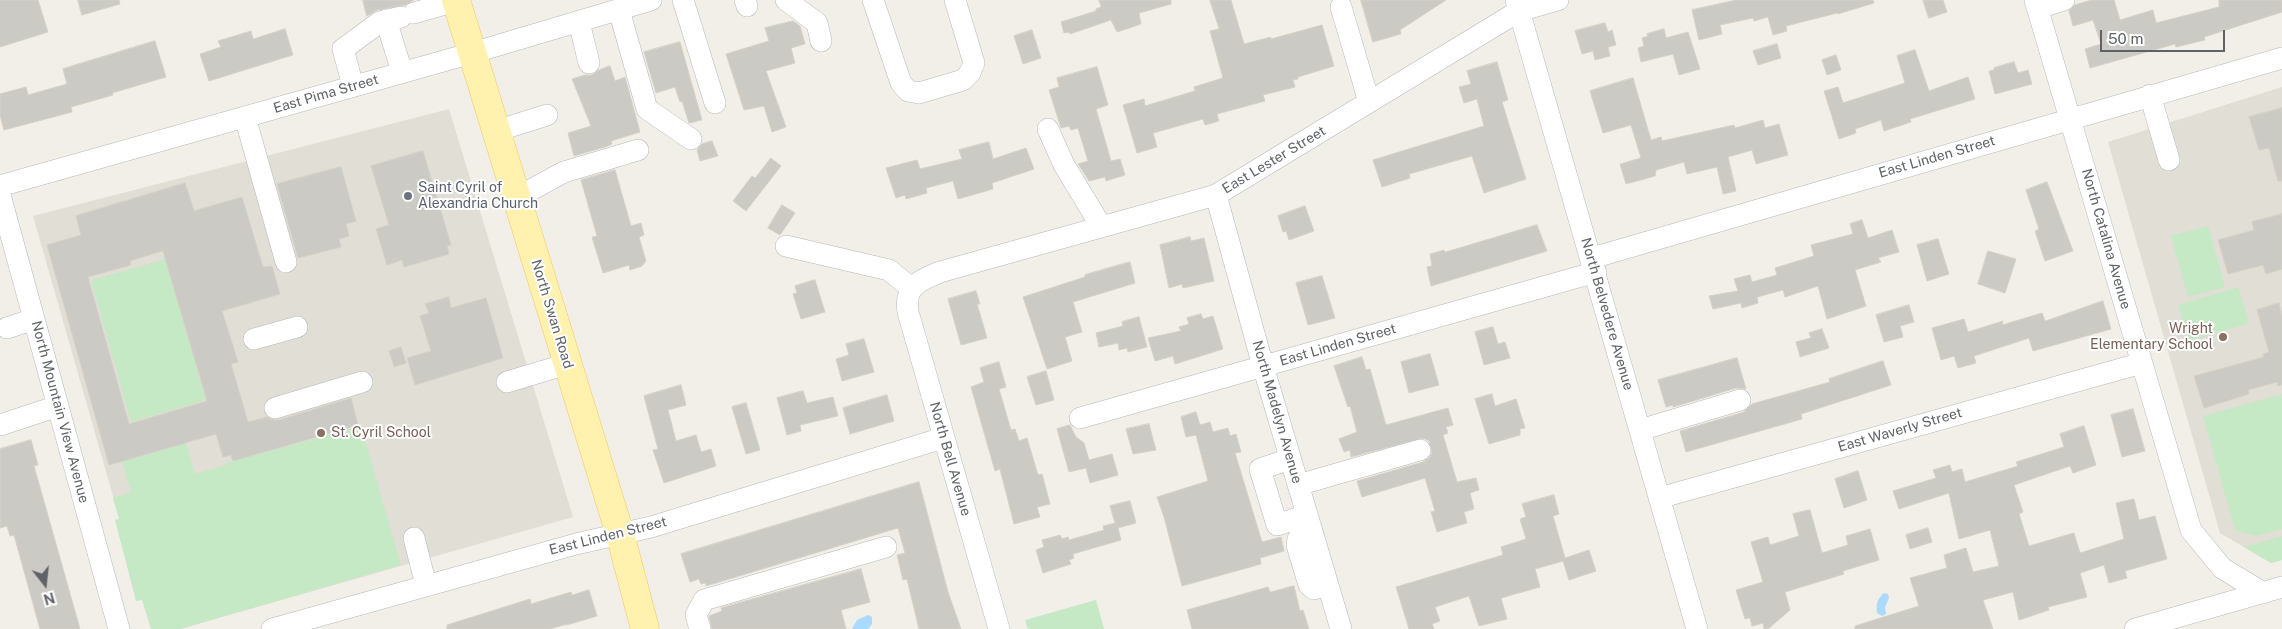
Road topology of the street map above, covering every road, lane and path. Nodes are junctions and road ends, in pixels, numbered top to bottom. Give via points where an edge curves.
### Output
1 (651, 0) edge
2 (682, 0) edge
3 (786, 0) edge
4 (873, 0) edge
5 (955, 0) edge
6 (1558, 0) edge
7 (2064, 0) edge
8 (456, 1) edge
9 (2036, 4) edge
10 (1518, 5) edge
11 (1341, 7) dead end
12 (619, 10) junction
13 (401, 17) junction
14 (578, 22) junction
15 (821, 41) dead end
16 (472, 53) junction
17 (2282, 58) edge
18 (589, 63) dead end
19 (402, 72) junction
20 (353, 86) junction
21 (2150, 95) junction
22 (1369, 102) junction
23 (715, 103) dead end
24 (546, 115) dead end
25 (245, 117) junction
26 (2070, 118) junction
27 (1048, 129) dead end
28 (496, 132) junction
29 (691, 140) dead end
30 (638, 150) dead end
31 (2169, 160) dead end
32 (0, 186) edge
33 (0, 195) edge
34 (1216, 195) junction
35 (516, 198) junction
36 (1101, 226) junction
37 (786, 246) dead end
38 (286, 262) dead end
39 (1594, 265) junction
40 (911, 288) junction
41 (34, 319) junction
42 (297, 327) dead end
43 (7, 328) dead end
44 (254, 339) dead end
45 (2142, 363) junction
46 (567, 364) junction
47 (1263, 366) junction
48 (362, 382) dead end
49 (507, 382) dead end
50 (1740, 400) dead end
51 (58, 406) junction
52 (274, 408) dead end
53 (1080, 418) dead end
54 (0, 425) edge
55 (1640, 430) junction
56 (943, 438) junction
57 (1420, 450) dead end
58 (1290, 459) junction
59 (1298, 485) junction
60 (1659, 498) junction
61 (1310, 524) junction
62 (620, 534) junction
63 (414, 538) dead end
64 (886, 546) dead end
65 (426, 585) junction
66 (2273, 590) edge
67 (119, 629) edge
68 (272, 629) edge
69 (645, 629) edge
70 (700, 629) edge
71 (999, 629) edge
72 (1341, 629) edge
73 (1697, 629) edge
74 (2135, 629) edge

1 - 12 street, East Pima Street
2 - 23 street
3 - 15 street via 817,23
4 - 5 street via 901,83 908,91 919,93 963,80 974,63
6 - 10 street, East Lester Street
7 - 9 street
8 - 13 street
8 - 16 main road, North Swan Road
9 - 26 street, North Catalina Avenue
10 - 22 street, East Lester Street
10 - 39 street, North Belvedere Avenue
11 - 22 street
12 - 14 street, East Pima Street
12 - 29 street via 647,108
13 - 19 street
13 - 20 street via 380,22 343,49
14 - 16 street, East Pima Street
14 - 18 street
16 - 19 street, East Pima Street
16 - 28 main road, North Swan Road
17 - 21 street, East Linden Street
19 - 20 street, East Pima Street
20 - 25 street, East Pima Street
21 - 26 street, East Linden Street
21 - 31 street
22 - 34 street, East Lester Street
24 - 28 street
25 - 32 street, East Pima Street
25 - 38 street
26 - 39 street, East Linden Street
26 - 45 street, North Catalina Avenue
27 - 36 street via 1064,165
28 - 35 main road, North Swan Road
30 - 35 street via 564,172
33 - 41 street, North Mountain View Avenue
34 - 36 street, East Lester Street
34 - 47 street, North Madelyn Avenue
35 - 46 main road, North Swan Road
36 - 40 street, East Lester Street via 940,272
37 - 40 street via 889,270
39 - 47 street, East Linden Street
39 - 55 street, North Belvedere Avenue
40 - 56 street, North Bell Avenue via 906,299 908,312
41 - 43 street
41 - 51 street, North Mountain View Avenue
42 - 44 street
45 - 60 street, East Waverly Street
45 - 66 street, North Catalina Avenue via 2191,530 2222,568
46 - 49 street
46 - 62 main road, North Swan Road
47 - 53 street, East Linden Street
47 - 58 street, North Madelyn Avenue
48 - 52 street
50 - 55 street
51 - 54 street
51 - 67 street, North Mountain View Avenue
55 - 60 street, North Belvedere Avenue
56 - 62 street, East Linden Street
56 - 71 street, North Bell Avenue
57 - 59 street
58 - 59 street, North Madelyn Avenue
58 - 61 street via 1260,469 1277,525
59 - 61 street, North Madelyn Avenue
60 - 73 street, North Belvedere Avenue
61 - 72 street, North Madelyn Avenue
62 - 65 street, East Linden Street
62 - 69 main road, North Swan Road
63 - 65 street
64 - 70 street via 704,600 696,615
65 - 68 street, East Linden Street
66 - 74 street

